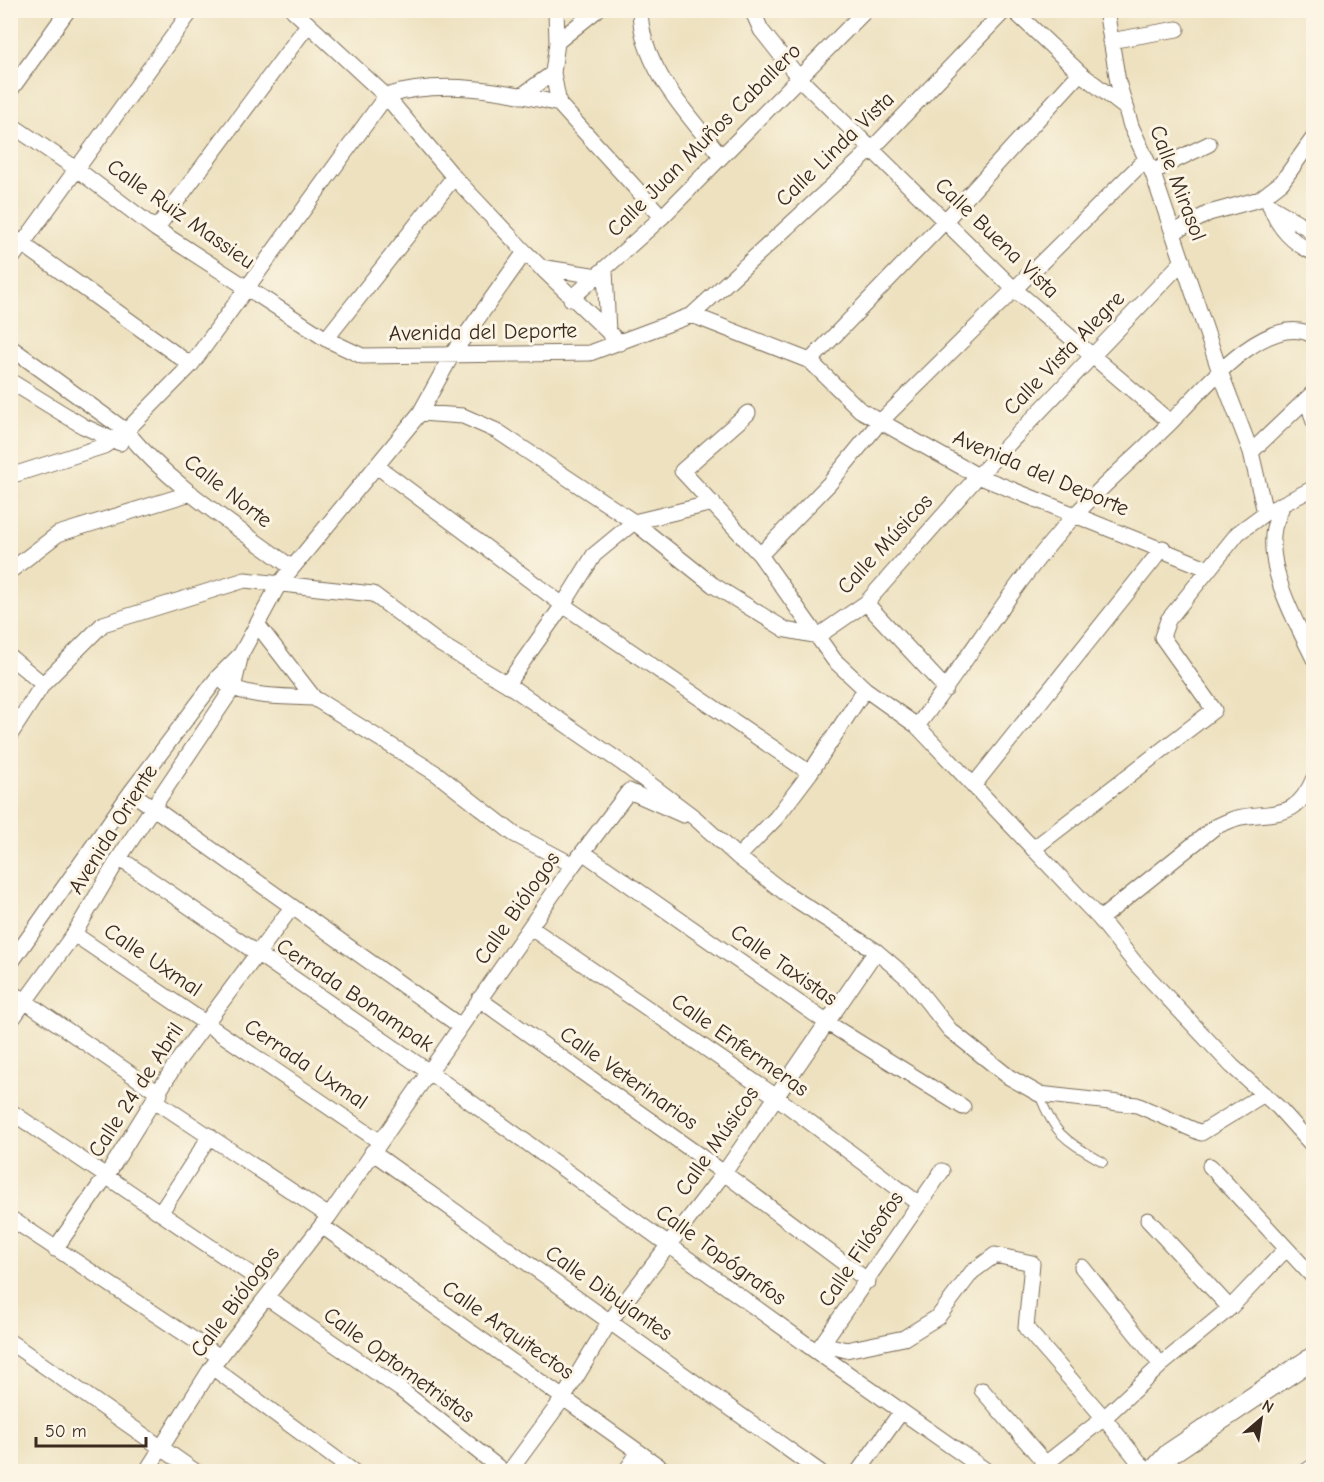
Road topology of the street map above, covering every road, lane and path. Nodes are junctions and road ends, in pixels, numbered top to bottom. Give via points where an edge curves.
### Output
1 (68, 10) edge
2 (192, 10) edge
3 (293, 10) edge
4 (556, 10) edge
5 (597, 10) edge
6 (640, 10) edge
7 (752, 10) edge
8 (866, 10) edge
9 (1005, 10) edge
10 (1014, 10) edge
11 (1106, 10) edge
12 (307, 26) junction
13 (1177, 29) dead end
14 (1110, 41) junction
15 (557, 42) junction
16 (553, 72) junction
17 (1080, 73) junction
18 (799, 78) junction
19 (10, 91) edge
20 (386, 96) junction
21 (521, 96) junction
22 (559, 104) junction
23 (1127, 109) junction
24 (10, 124) edge
25 (1314, 137) edge
26 (1209, 144) dead end
27 (872, 148) junction
28 (721, 156) junction
29 (1146, 159) junction
30 (78, 170) junction
31 (1153, 174) junction
32 (454, 177) junction
33 (1265, 202) junction
34 (662, 217) junction
35 (945, 221) junction
36 (156, 229) junction
37 (1174, 232) junction
38 (1314, 232) edge
39 (17, 239) edge
40 (525, 252) junction
41 (1314, 253) edge
42 (10, 261) edge
43 (1183, 261) junction
44 (540, 267) junction
45 (602, 273) junction
46 (247, 287) junction
47 (1014, 289) junction
48 (571, 299) junction
49 (692, 315) junction
50 (608, 332) junction
51 (1314, 336) edge
52 (326, 339) junction
53 (620, 343) junction
54 (10, 347) edge
55 (453, 353) junction
56 (1093, 355) junction
57 (810, 361) junction
58 (191, 366) junction
59 (1219, 369) junction
60 (10, 381) edge
61 (1310, 395) edge
62 (420, 413) junction
63 (748, 413) dead end
64 (1170, 422) junction
65 (1314, 422) edge
66 (879, 423) junction
67 (126, 431) junction
68 (114, 442) junction
69 (140, 448) junction
70 (1251, 452) junction
71 (378, 467) junction
72 (10, 476) edge
73 (978, 476) junction
74 (1314, 488) edge
75 (191, 494) junction
76 (713, 503) junction
77 (1282, 506) junction
78 (1265, 513) junction
79 (1075, 515) junction
80 (634, 522) junction
81 (1163, 548) junction
82 (760, 555) junction
83 (291, 567) junction
84 (1209, 569) junction
85 (10, 571) edge
86 (279, 584) junction
87 (866, 603) junction
88 (564, 605) junction
89 (257, 624) junction
90 (818, 636) junction
91 (241, 654) junction
92 (10, 657) edge
93 (1314, 659) edge
94 (218, 677) junction
95 (44, 684) junction
96 (507, 684) junction
97 (232, 688) junction
98 (865, 689) junction
99 (946, 689) junction
100 (314, 698) junction
101 (917, 726) junction
102 (10, 735) edge
103 (810, 774) junction
104 (1314, 778) edge
105 (973, 786) junction
106 (130, 792) junction
107 (152, 808) junction
108 (695, 818) junction
109 (1033, 849) junction
110 (584, 853) junction
111 (738, 857) junction
112 (119, 858) junction
113 (573, 865) junction
114 (292, 907) junction
115 (1100, 920) junction
116 (531, 928) junction
117 (74, 934) junction
118 (876, 951) junction
119 (256, 955) junction
120 (10, 964) edge
121 (10, 992) edge
122 (479, 999) junction
123 (25, 1001) junction
124 (10, 1022) edge
125 (826, 1022) junction
126 (207, 1024) junction
127 (460, 1026) junction
128 (429, 1072) junction
129 (1039, 1094) junction
130 (1264, 1094) junction
131 (775, 1096) junction
132 (158, 1097) junction
133 (963, 1107) dead end
134 (10, 1111) edge
135 (210, 1136) junction
136 (375, 1146) junction
137 (1314, 1147) edge
138 (1103, 1162) dead end
139 (1210, 1166) dead end
140 (942, 1171) dead end
141 (724, 1173) junction
142 (107, 1175) junction
143 (919, 1204) junction
144 (161, 1212) junction
145 (10, 1218) edge
146 (1148, 1220) dead end
147 (326, 1221) junction
148 (671, 1246) junction
149 (55, 1249) junction
150 (1285, 1250) junction
151 (1082, 1267) dead end
152 (249, 1273) dead end
153 (1314, 1278) edge
154 (868, 1281) junction
155 (266, 1297) junction
156 (1230, 1308) junction
157 (610, 1321) junction
158 (10, 1342) edge
159 (820, 1348) junction
160 (1314, 1357) edge
161 (216, 1362) junction
162 (1161, 1365) junction
163 (982, 1390) dead end
164 (564, 1397) junction
165 (901, 1412) junction
166 (1104, 1418) junction
167 (163, 1448) junction
168 (639, 1452) junction
169 (1314, 1466) edge
170 (1040, 1467) edge
171 (146, 1472) edge
172 (196, 1472) edge
173 (354, 1472) edge
174 (507, 1472) edge
175 (625, 1472) edge
176 (667, 1472) edge
177 (820, 1472) edge
178 (858, 1472) edge
179 (988, 1472) edge
180 (1147, 1472) edge
181 (1153, 1472) edge
182 (1305, 1472) edge

1 - 19 street
2 - 30 street
3 - 12 street
4 - 15 street
5 - 15 street
6 - 28 street via 640,27 648,54
7 - 18 street, Calle Buena Vista via 761,30
8 - 18 street, Calle Juan Muños Caballero
9 - 27 street, Calle Linda Vista
10 - 17 street
11 - 14 street, Calle Mirasol
12 - 20 street
12 - 36 street
13 - 14 street
14 - 23 street, Calle Mirasol
15 - 16 street
16 - 21 street
16 - 22 street
17 - 23 street
17 - 35 street
18 - 27 street, Calle Buena Vista
18 - 28 street, Calle Juan Muños Caballero
20 - 21 street via 411,88 455,87
20 - 32 street
20 - 46 street
21 - 22 street
22 - 34 street
23 - 29 street, Calle Mirasol
24 - 30 street, Calle Ruiz Massieu
25 - 33 street
26 - 31 street
27 - 35 street, Calle Buena Vista
27 - 49 street, Calle Linda Vista
28 - 34 street, Calle Juan Muños Caballero
29 - 31 street, Calle Mirasol
29 - 47 street
30 - 36 street, Calle Ruiz Massieu
30 - 39 street
31 - 37 street, Calle Mirasol
32 - 40 street
32 - 52 street
33 - 37 street via 1209,213
33 - 38 street
33 - 41 street via 1276,223 1297,245
34 - 45 street, Calle Juan Muños Caballero
35 - 47 street, Calle Buena Vista
35 - 57 street
36 - 46 street, Calle Ruiz Massieu
37 - 43 street, Calle Mirasol
39 - 42 street
39 - 58 street
40 - 44 street
40 - 55 street, Avenida Oriente
43 - 56 street, Calle Vista Alegre
43 - 59 street, Calle Mirasol
44 - 45 street
44 - 48 street
45 - 48 street, Calle Juan Muños Caballero
45 - 50 street
46 - 52 street, Calle Ruiz Massieu
46 - 58 street
47 - 56 street, Calle Buena Vista
47 - 66 street
48 - 50 street
49 - 53 street, Avenida del Deporte
49 - 57 street
50 - 53 street
51 - 59 street via 1306,331 1282,330
52 - 55 street, Avenida del Deporte via 362,356
53 - 55 street, Avenida del Deporte via 590,353
54 - 67 street, Calle Norte
55 - 62 street, Avenida Oriente
56 - 64 street, Calle Buena Vista
56 - 73 street, Calle Vista Alegre
57 - 66 street, Avenida del Deporte via 860,410
58 - 67 street
59 - 64 street
59 - 70 street, Calle Mirasol
60 - 68 street, Calle Norte
61 - 65 street
61 - 70 street
62 - 71 street, Avenida Oriente
62 - 80 street via 463,416 497,431
63 - 76 street via 682,471
64 - 79 street
66 - 73 street, Avenida del Deporte
66 - 82 street via 829,484
67 - 68 street
67 - 69 street, Calle Norte
68 - 69 street, Calle Norte
68 - 72 street
69 - 75 street, Calle Norte
70 - 78 street, Calle Mirasol
71 - 83 street, Avenida Oriente
71 - 88 street
73 - 79 street, Avenida del Deporte
73 - 87 street, Calle Músicos
74 - 77 street
75 - 83 street, Calle Norte
75 - 85 street via 58,534
76 - 80 street
76 - 82 street
77 - 78 street
77 - 93 street via 1274,528 1276,563 1287,603
78 - 84 street via 1238,533
79 - 81 street, Avenida del Deporte
79 - 99 street via 1023,580
80 - 88 street via 594,555
80 - 90 street via 713,585 786,630
81 - 84 street, Avenida del Deporte
81 - 105 street
82 - 90 street
83 - 86 street, Avenida Oriente
84 - 109 street via 1168,620 1162,637 1214,710
86 - 89 street, Avenida Oriente
86 - 95 street via 245,580 103,624
86 - 96 street via 373,594 440,644
87 - 90 street, Calle Músicos
87 - 99 street
88 - 96 street
88 - 103 street
89 - 91 street, Avenida Oriente
89 - 100 street
90 - 98 street via 834,660
91 - 94 street, Avenida Oriente
91 - 97 street, Avenida Oriente
92 - 95 street
94 - 97 street
94 - 106 street, Avenida Oriente
95 - 102 street
96 - 108 street
97 - 100 street
97 - 107 street, Avenida Oriente
98 - 101 street
98 - 103 street
99 - 101 street
100 - 113 street via 437,774 514,834
101 - 105 street
103 - 111 street via 776,818
104 - 115 street via 1306,796 1281,814 1236,818 1215,827
105 - 109 street
106 - 107 street
106 - 120 street, Avenida Oriente
107 - 112 street, Avenida Oriente
107 - 114 street
108 - 110 street, Calle Biólogos via 677,814 629,791
108 - 111 street, Calle Biólogos
109 - 115 street
110 - 113 street, Calle Biólogos
110 - 125 street, Calle Taxistas
111 - 118 street, Calle Biólogos via 784,892
112 - 117 street, Avenida Oriente
112 - 119 street, Cerrada Bonampak
113 - 116 street, Calle Biólogos
114 - 119 street, Calle 24 de Abril
114 - 127 street
115 - 130 street via 1199,1032
116 - 122 street, Calle Biólogos
116 - 131 street, Calle Enfermeras
117 - 123 street, Avenida Oriente
117 - 126 street, Calle Uxmal
118 - 125 street, Calle Músicos
118 - 129 street, Calle Biólogos via 910,980 950,1030 1009,1077
119 - 126 street, Calle 24 de Abril
119 - 128 street, Cerrada Bonampak
121 - 123 street, Calle Arquitectos
122 - 127 street, Calle Biólogos
122 - 141 street, Calle Veterinarios
123 - 124 street, Avenida Oriente
123 - 132 street, Calle Arquitectos
125 - 131 street, Calle Músicos
125 - 133 street, Calle Taxistas
126 - 132 street, Calle 24 de Abril via 177,1062
126 - 136 street, Cerrada Uxmal
127 - 128 street, Calle Biólogos
128 - 136 street, Calle Biólogos
128 - 148 street, Calle Topógrafos
129 - 130 street via 1137,1105 1201,1133
129 - 138 lane via 1049,1120 1064,1139
130 - 137 street
131 - 141 street, Calle Músicos
131 - 143 street, Calle Enfermeras
132 - 135 street, Calle Arquitectos
132 - 142 street, Calle 24 de Abril
134 - 142 street
135 - 144 street
135 - 147 street, Calle Arquitectos
136 - 147 street, Calle Biólogos
136 - 157 street, Calle Dibujantes
139 - 150 street
140 - 143 street, Calle Filósofos
141 - 148 street, Calle Músicos
141 - 154 street, Calle Veterinarios
142 - 144 street
142 - 149 street, Calle 24 de Abril
143 - 154 street, Calle Filósofos
144 - 152 street
145 - 149 street
146 - 156 street
147 - 155 street, Calle Biólogos
147 - 164 street, Calle Arquitectos
148 - 157 street, Calle Músicos
148 - 159 street, Calle Topógrafos
149 - 161 street
150 - 153 street
150 - 156 street
151 - 162 street
154 - 159 street, Calle Filósofos
155 - 161 street, Calle Biólogos
155 - 174 street, Calle Optometristas via 400,1389
156 - 162 street
157 - 164 street, Calle Músicos
157 - 177 street, Calle Dibujantes
158 - 167 street
159 - 165 street, Calle Topógrafos
159 - 166 street via 846,1350 904,1338 938,1317 972,1272 995,1255 1032,1263 1026,1328
160 - 181 street via 1169,1454
161 - 167 street, Calle Biólogos
161 - 173 street
162 - 166 street
163 - 170 street
164 - 168 street, Calle Arquitectos
164 - 174 street, Calle Músicos
165 - 178 street
165 - 179 street, Calle Topógrafos
166 - 170 street
166 - 180 street
167 - 171 street, Calle Biólogos
167 - 172 street
168 - 175 street
168 - 176 street, Calle Arquitectos
169 - 182 street

